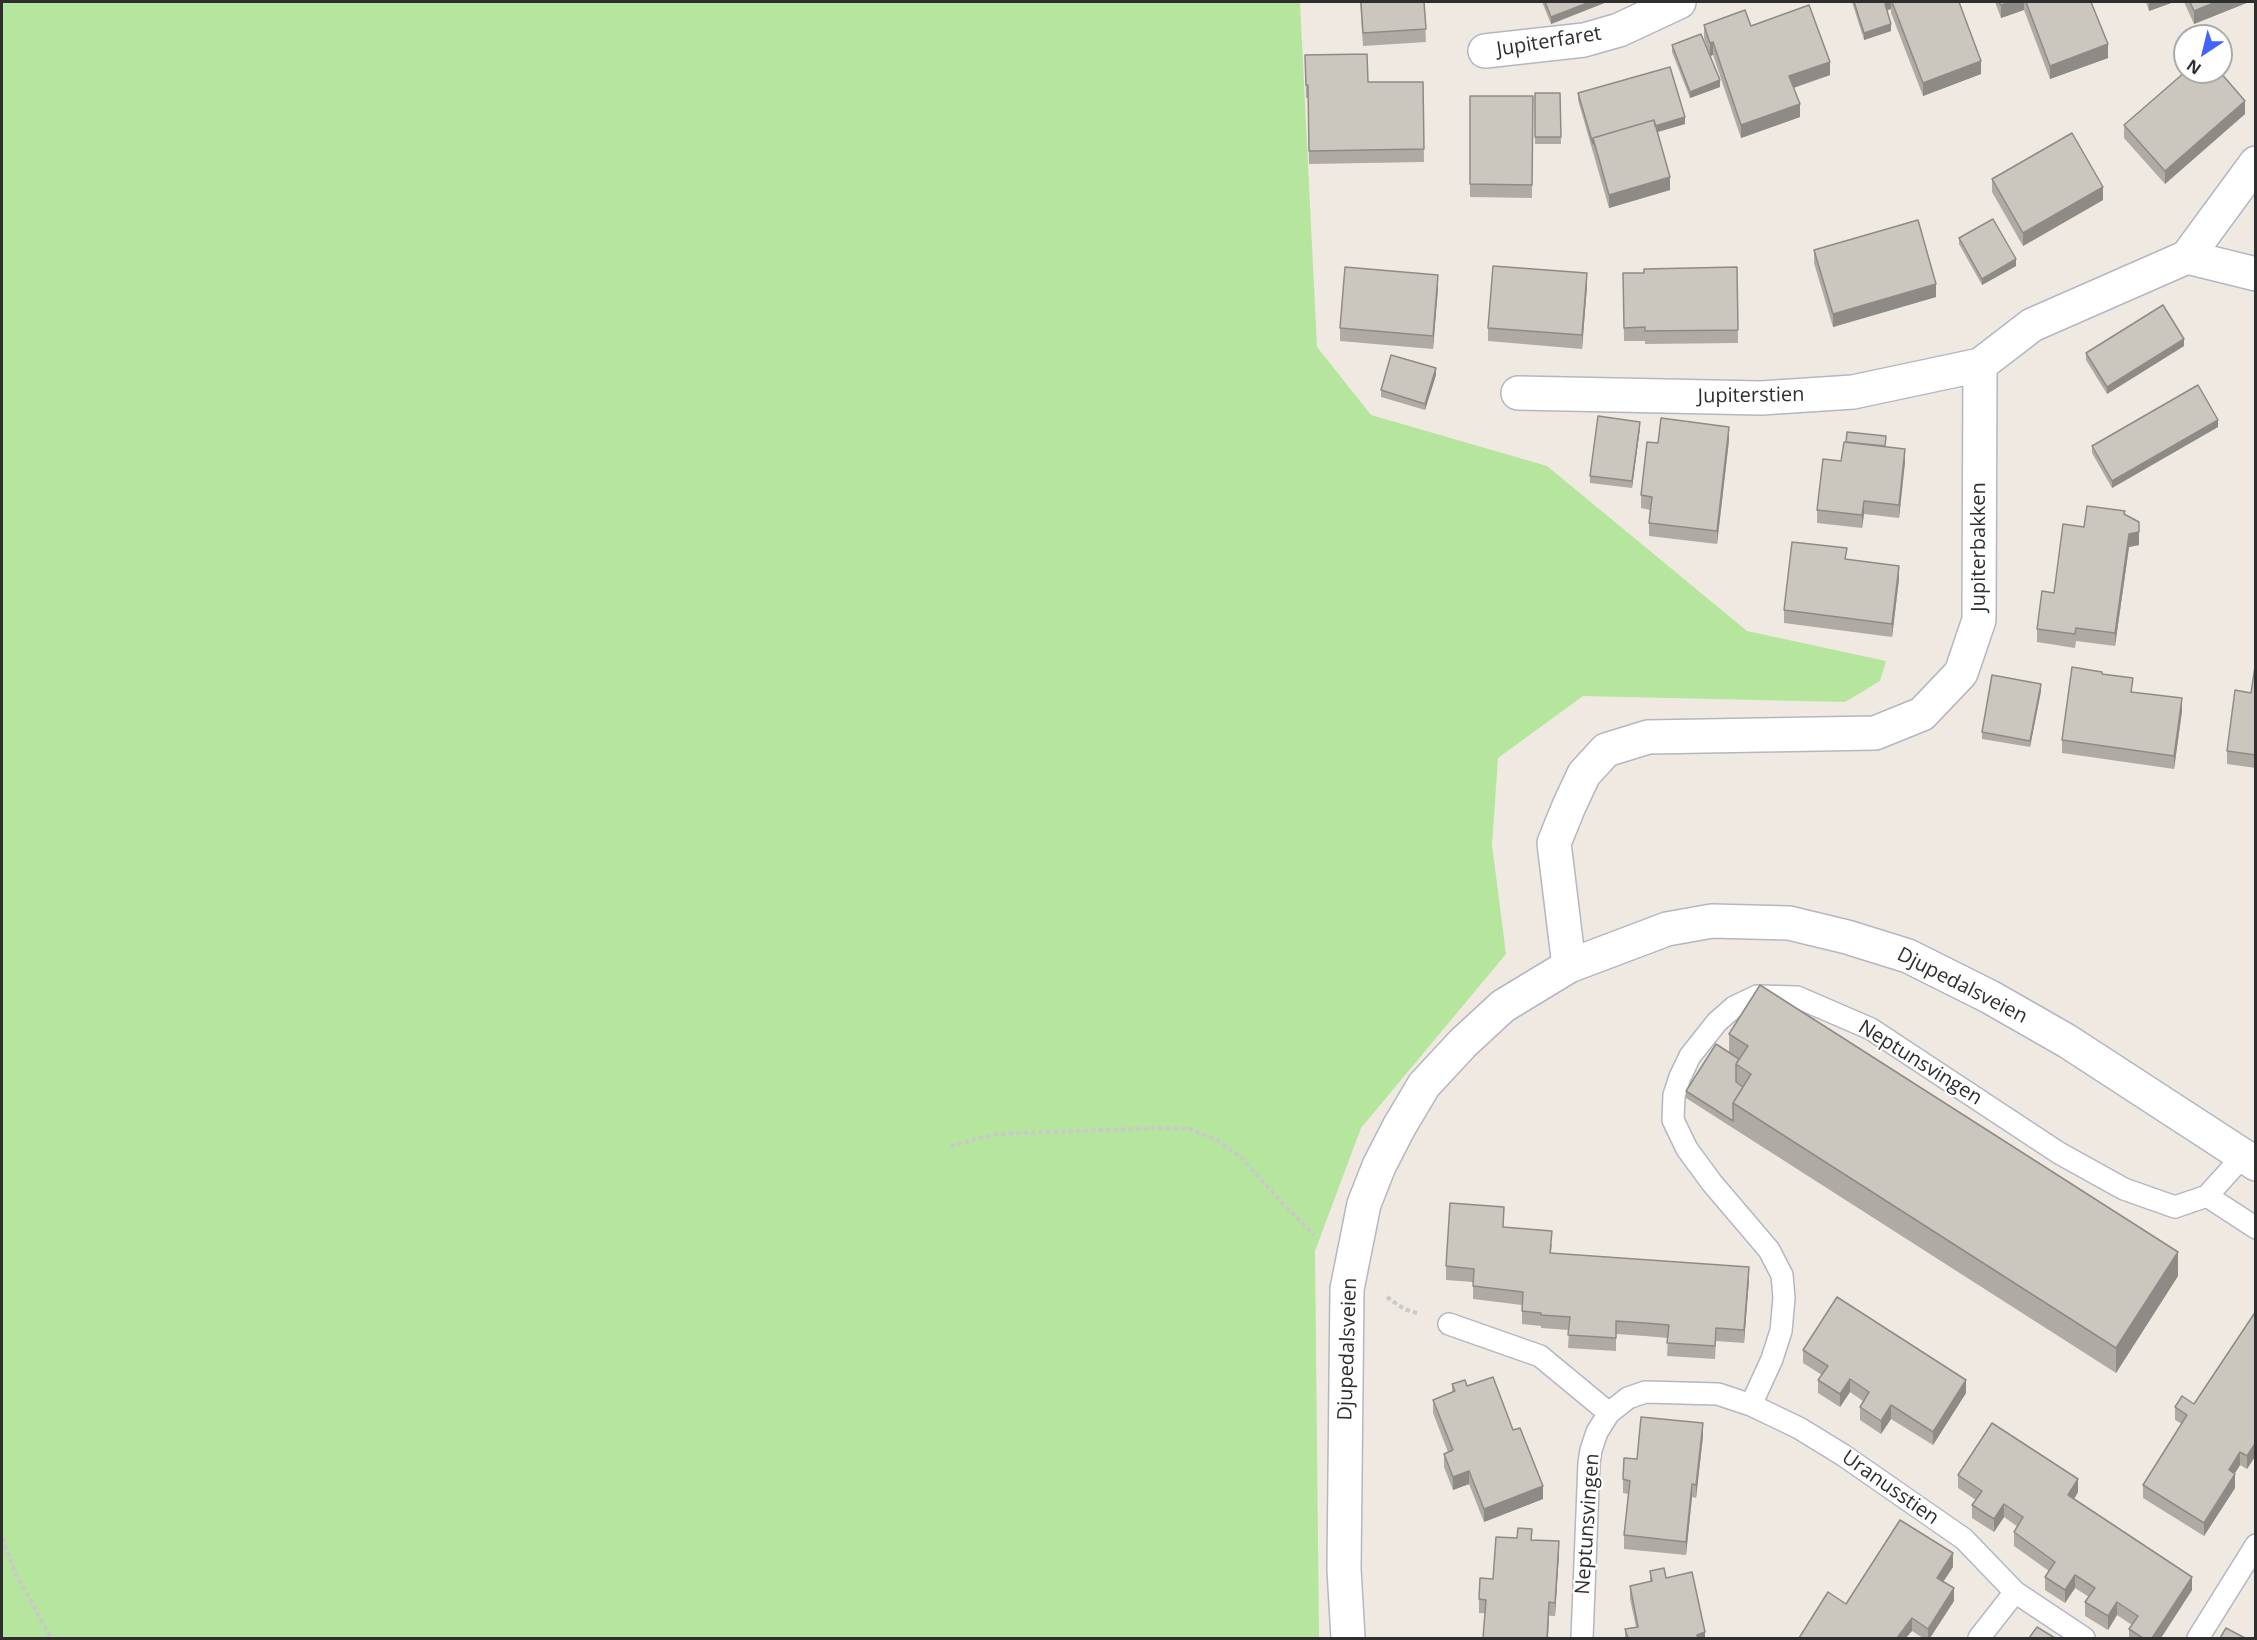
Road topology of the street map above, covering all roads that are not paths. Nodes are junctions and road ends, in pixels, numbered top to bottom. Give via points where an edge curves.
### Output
1 (1679, 2) edge
2 (1485, 51) dead end
3 (2256, 163) edge
4 (2187, 257) junction
5 (2256, 274) edge
6 (1980, 364) junction
7 (1518, 393) dead end
8 (1569, 966) junction
9 (2249, 1160) edge
10 (2207, 1196) junction
11 (2256, 1228) edge
12 (1449, 1324) dead end
13 (1751, 1404) junction
14 (1609, 1413) junction
15 (2256, 1545) edge
16 (2015, 1592) junction
17 (1348, 1638) edge
18 (1582, 1638) edge
19 (1979, 1638) edge
20 (2084, 1638) edge
21 (2198, 1638) edge

1 - 2 street, Jupiterfaret via 1619,30 1584,40
3 - 4 street
4 - 5 street
4 - 6 street via 2032,325
6 - 7 street, Jupiterstien via 1853,392 1761,398
6 - 8 street, Jupiterbakken via 1979,620 1961,673 1922,714 1875,733 1648,737 1606,750 1584,774 1554,843
8 - 9 street, Djupedalsveien via 1667,929 1712,921 1789,923 1847,937 1908,956 1990,997 2067,1041
8 - 17 street, Djupedalsveien via 1503,1006 1424,1085 1379,1166 1364,1204 1347,1289 1344,1569
9 - 10 lane, Neptunsvingen
10 - 11 lane
10 - 13 lane, Neptunsvingen via 2175,1207 2124,1189 2059,1154 1871,1029 1797,997 1757,996 1734,1007 1717,1022 1690,1056 1674,1095 1673,1120 1687,1149 1769,1250 1782,1275 1781,1331
12 - 14 lane via 1540,1356
13 - 14 lane, Neptunsvingen via 1718,1394 1645,1392 1628,1398
13 - 16 lane, Uranusstien via 1843,1455 1964,1539
14 - 18 lane, Neptunsvingen via 1597,1432 1589,1463
15 - 21 lane
16 - 19 lane
16 - 20 lane, Uranusstien

